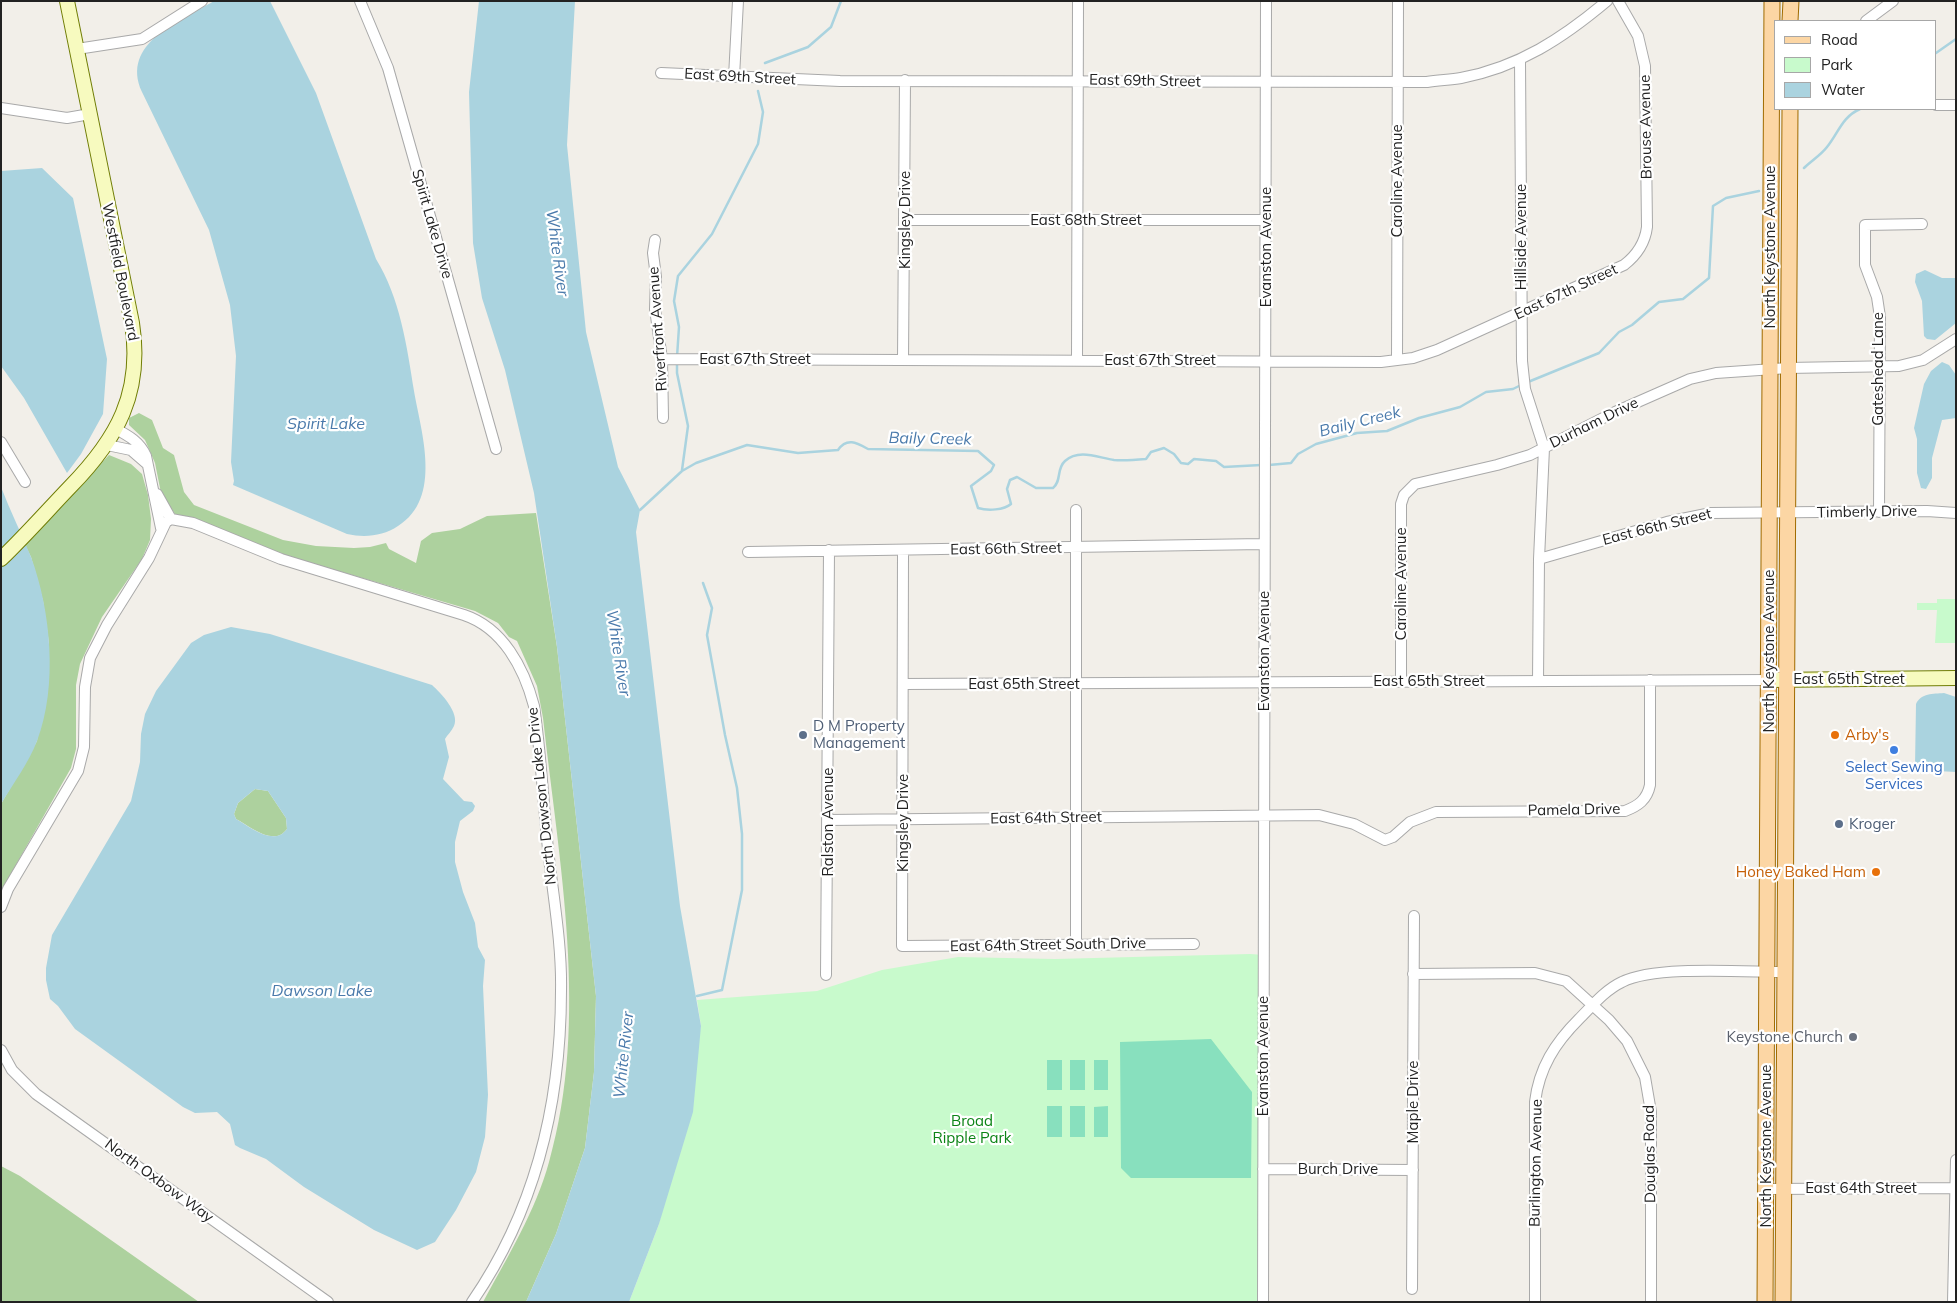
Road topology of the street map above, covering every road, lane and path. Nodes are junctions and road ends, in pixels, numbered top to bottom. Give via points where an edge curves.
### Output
1 (67, 1) edge
2 (202, 1) edge
3 (360, 1) edge
4 (738, 1) edge
5 (1078, 1) edge
6 (1266, 1) edge
7 (1398, 1) edge
8 (1607, 1) edge
9 (1618, 1) edge
10 (1772, 1) edge
11 (1790, 1) edge
12 (1893, 1) edge
13 (1790, 20) edge
14 (1867, 20) edge
15 (76, 49) junction
16 (1520, 60) junction
17 (661, 73) dead end
18 (734, 77) junction
19 (905, 80) junction
20 (1078, 80) junction
21 (1266, 82) junction
22 (1398, 82) junction
23 (1937, 105) edge
24 (1956, 105) edge
25 (1, 108) edge
26 (1790, 110) edge
27 (90, 114) junction
28 (905, 220) junction
29 (1078, 220) junction
30 (1266, 220) junction
31 (1922, 224) dead end
32 (655, 240) dead end
33 (1635, 256) joint
34 (1521, 312) junction
35 (1956, 340) edge
36 (662, 359) junction
37 (1077, 359) junction
38 (903, 360) junction
39 (1266, 360) junction
40 (1396, 360) junction
41 (1878, 368) junction
42 (1779, 369) junction
43 (662, 418) dead end
44 (116, 429) junction
45 (1, 442) edge
46 (107, 445) junction
47 (1544, 448) junction
48 (496, 449) dead end
49 (147, 460) junction
50 (25, 482) dead end
51 (1410, 488) joint
52 (1076, 510) dead end
53 (1778, 512) junction
54 (1879, 512) junction
55 (1956, 513) edge
56 (166, 523) junction
57 (1263, 544) junction
58 (1076, 548) junction
59 (829, 550) junction
60 (903, 550) junction
61 (748, 552) dead end
62 (1, 559) edge
63 (1539, 560) junction
64 (1956, 678) edge
65 (1650, 680) junction
66 (1768, 680) junction
67 (1787, 680) junction
68 (1538, 681) junction
69 (1265, 682) junction
70 (1401, 682) junction
71 (1076, 683) junction
72 (903, 684) junction
73 (1263, 815) junction
74 (1076, 817) junction
75 (903, 819) junction
76 (828, 820) junction
77 (1, 907) edge
78 (1414, 916) dead end
79 (1076, 944) junction
80 (1194, 944) dead end
81 (902, 946) joint
82 (1767, 972) junction
83 (1785, 972) junction
84 (1414, 974) junction
85 (826, 975) dead end
86 (1593, 1006) junction
87 (1, 1050) edge
88 (1956, 1160) edge
89 (1263, 1169) junction
90 (1413, 1170) junction
91 (1955, 1188) edge
92 (1766, 1189) junction
93 (1784, 1189) junction
94 (1412, 1289) dead end
95 (328, 1302) edge
96 (472, 1302) edge
97 (1263, 1302) edge
98 (1535, 1302) edge
99 (1651, 1302) edge
100 (1765, 1302) edge
101 (1783, 1302) edge
102 (1953, 1302) edge

1 - 15 street, Westfield Boulevard
2 - 15 street via 142,39
3 - 48 street, Spirit Lake Drive via 388,68
4 - 18 street
5 - 20 street
6 - 21 street, Evanston Avenue
7 - 22 street, Caroline Avenue
8 - 16 street, East 69th Street via 1564,36
9 - 33 street, Brouse Avenue via 1638,36 1646,74 1646,229 1642,246
10 - 42 main road, North Keystone Avenue via 1770,203
11 - 13 main road
12 - 14 street
15 - 27 street, Westfield Boulevard
16 - 22 street, East 69th Street via 1461,78
16 - 34 street, Hillside Avenue
17 - 18 street, East 69th Street
18 - 19 street, East 69th Street
19 - 20 street, East 69th Street
19 - 28 street, Kingsley Drive
20 - 21 street, East 69th Street
20 - 29 street
21 - 22 street, East 69th Street
21 - 30 street, Evanston Avenue
22 - 40 street, Caroline Avenue
23 - 24 street
25 - 27 street via 67,118
26 - 42 main road, North Keystone Avenue via 1790,192
27 - 44 street, Westfield Boulevard via 134,338 130,390
28 - 29 street, East 68th Street
28 - 38 street, Kingsley Drive
29 - 30 street, East 68th Street
29 - 37 street
30 - 39 street, Evanston Avenue
31 - 41 street, Gateshead Lane via 1865,225 1865,265 1877,297 1879,313
32 - 36 street, Riverfront Avenue via 654,309
33 - 34 street, East 67th Street via 1621,267
34 - 40 street, East 67th Street via 1437,350
34 - 47 street, Hillside Avenue via 1525,383
35 - 41 street, Durham Drive via 1923,360
36 - 38 street, East 67th Street
36 - 43 street, Riverfront Avenue
37 - 38 street, East 67th Street
37 - 39 street, East 67th Street
39 - 40 street, East 67th Street
39 - 57 street, Evanston Avenue
41 - 42 street, Durham Drive
41 - 54 street, Gateshead Lane
42 - 47 street, Durham Drive via 1716,373 1681,382
42 - 53 main road, North Keystone Avenue
44 - 46 street, Westfield Boulevard
44 - 49 street via 142,447
45 - 50 street
46 - 49 street via 131,450
46 - 62 street, Westfield Boulevard via 49,512
47 - 51 street, Durham Drive via 1516,460 1422,481
47 - 63 street, Hillside Avenue
49 - 56 street
51 - 70 street, Caroline Avenue via 1401,506
52 - 58 street
53 - 54 street, Timberly Drive
53 - 63 street, East 66th Street via 1691,516
53 - 66 main road, North Keystone Avenue
53 - 67 main road, North Keystone Avenue
54 - 55 street, Timberly Drive
56 - 77 street via 90,658 85,687 84,747 78,771
56 - 96 street, North Dawson Lake Drive via 193,523 281,559 476,620 503,642 528,685 536,721 561,970 555,1088 540,1165 527,1200 483,1287
57 - 58 street, East 66th Street
57 - 69 street, Evanston Avenue
58 - 60 street, East 66th Street
58 - 71 street
59 - 60 street, East 66th Street
59 - 61 street, East 66th Street
59 - 76 street, Ralston Avenue
60 - 72 street, Kingsley Drive
63 - 68 street, Hillside Avenue
64 - 67 street, East 65th Street
65 - 66 street, East 65th Street
65 - 68 street, East 65th Street
65 - 73 street, Pamela Drive via 1650,785 1644,799 1624,811 1436,812 1410,822 1388,840 1381,840 1338,818
66 - 67 street, East 65th Street
66 - 82 main road, North Keystone Avenue
67 - 83 main road, North Keystone Avenue
68 - 70 street, East 65th Street
69 - 70 street, East 65th Street
69 - 71 street, East 65th Street
69 - 73 street, Evanston Avenue
71 - 72 street, East 65th Street
71 - 74 street
72 - 75 street, Kingsley Drive
73 - 74 street, East 64th Street
73 - 89 street, Evanston Avenue
74 - 75 street, East 64th Street
74 - 79 street
75 - 76 street, East 64th Street
75 - 81 street, Kingsley Drive
76 - 85 street, Ralston Avenue
78 - 84 street, Maple Drive
79 - 80 street, East 64th Street South Drive
79 - 81 street, East 64th Street South Drive
82 - 83 street, Burlington Avenue
82 - 86 street, Burlington Avenue via 1644,974 1621,982
82 - 92 main road, North Keystone Avenue
83 - 93 main road, North Keystone Avenue
84 - 86 street, Douglas Road via 1543,974 1566,981
84 - 90 street, Maple Drive
86 - 98 street, Burlington Avenue via 1552,1049 1536,1094
86 - 99 street, Douglas Road via 1627,1041 1641,1066 1649,1092 1652,1116
87 - 95 street, North Oxbow Way via 12,1070 36,1094
88 - 91 street
89 - 90 street, Burch Drive
89 - 97 street, Evanston Avenue
90 - 94 street, Maple Drive
91 - 93 street, East 64th Street
91 - 102 street
92 - 93 street, East 64th Street
92 - 100 main road, North Keystone Avenue
93 - 101 main road, North Keystone Avenue

